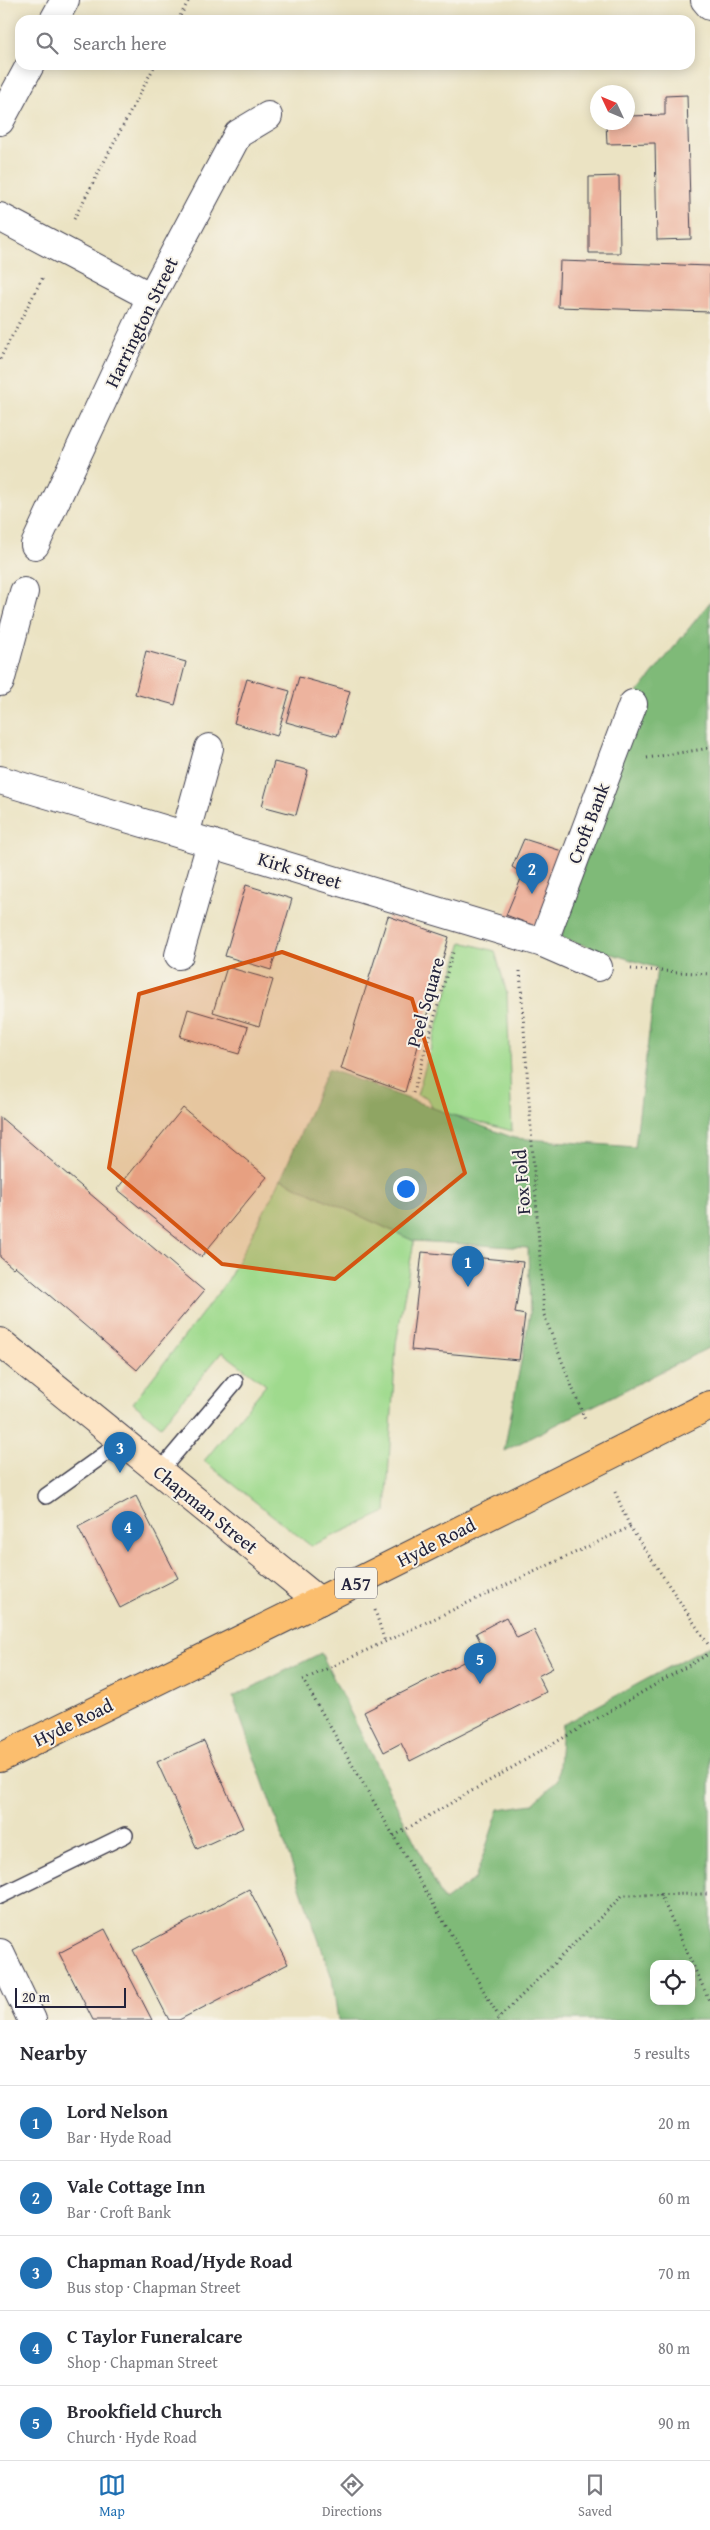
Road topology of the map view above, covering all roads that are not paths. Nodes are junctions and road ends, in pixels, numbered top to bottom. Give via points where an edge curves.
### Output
1 (65, 0) edge
2 (705, 0) edge
3 (710, 6) edge
4 (57, 15) edge
5 (27, 70) edge
6 (268, 116) dead end
7 (0, 121) edge
8 (0, 217) edge
9 (151, 297) junction
10 (35, 545) dead end
11 (24, 592) dead end
12 (0, 682) edge
13 (632, 704) dead end
14 (209, 748) dead end
15 (0, 780) edge
16 (185, 835) junction
17 (211, 843) junction
18 (530, 939) junction
19 (179, 955) dead end
20 (598, 967) road end
21 (0, 1342) edge
22 (235, 1382) dead end
23 (710, 1405) edge
24 (123, 1441) junction
25 (160, 1471) junction
26 (46, 1496) dead end
27 (319, 1601) junction
28 (0, 1758) edge
29 (125, 1835) dead end
30 (0, 1896) edge
31 (0, 1954) edge
32 (32, 2020) edge

1 - 4 street
2 - 3 street
5 - 7 street
6 - 9 street, Harrington Street via 238,134
8 - 9 street
9 - 10 street, Harrington Street
11 - 12 street
13 - 18 street, Croft Bank via 610,764
14 - 16 street
15 - 16 street, Kirk Street
16 - 17 street, Kirk Street
17 - 18 street, Kirk Street
17 - 19 street
18 - 20 street, Kirk Street
21 - 24 street, Chapman Street
22 - 25 lane
23 - 27 highway, Hyde Road / A57
24 - 25 street, Chapman Street
24 - 26 lane
25 - 27 street, Chapman Street
27 - 28 highway, Hyde Road / A57
29 - 30 lane
31 - 32 street

